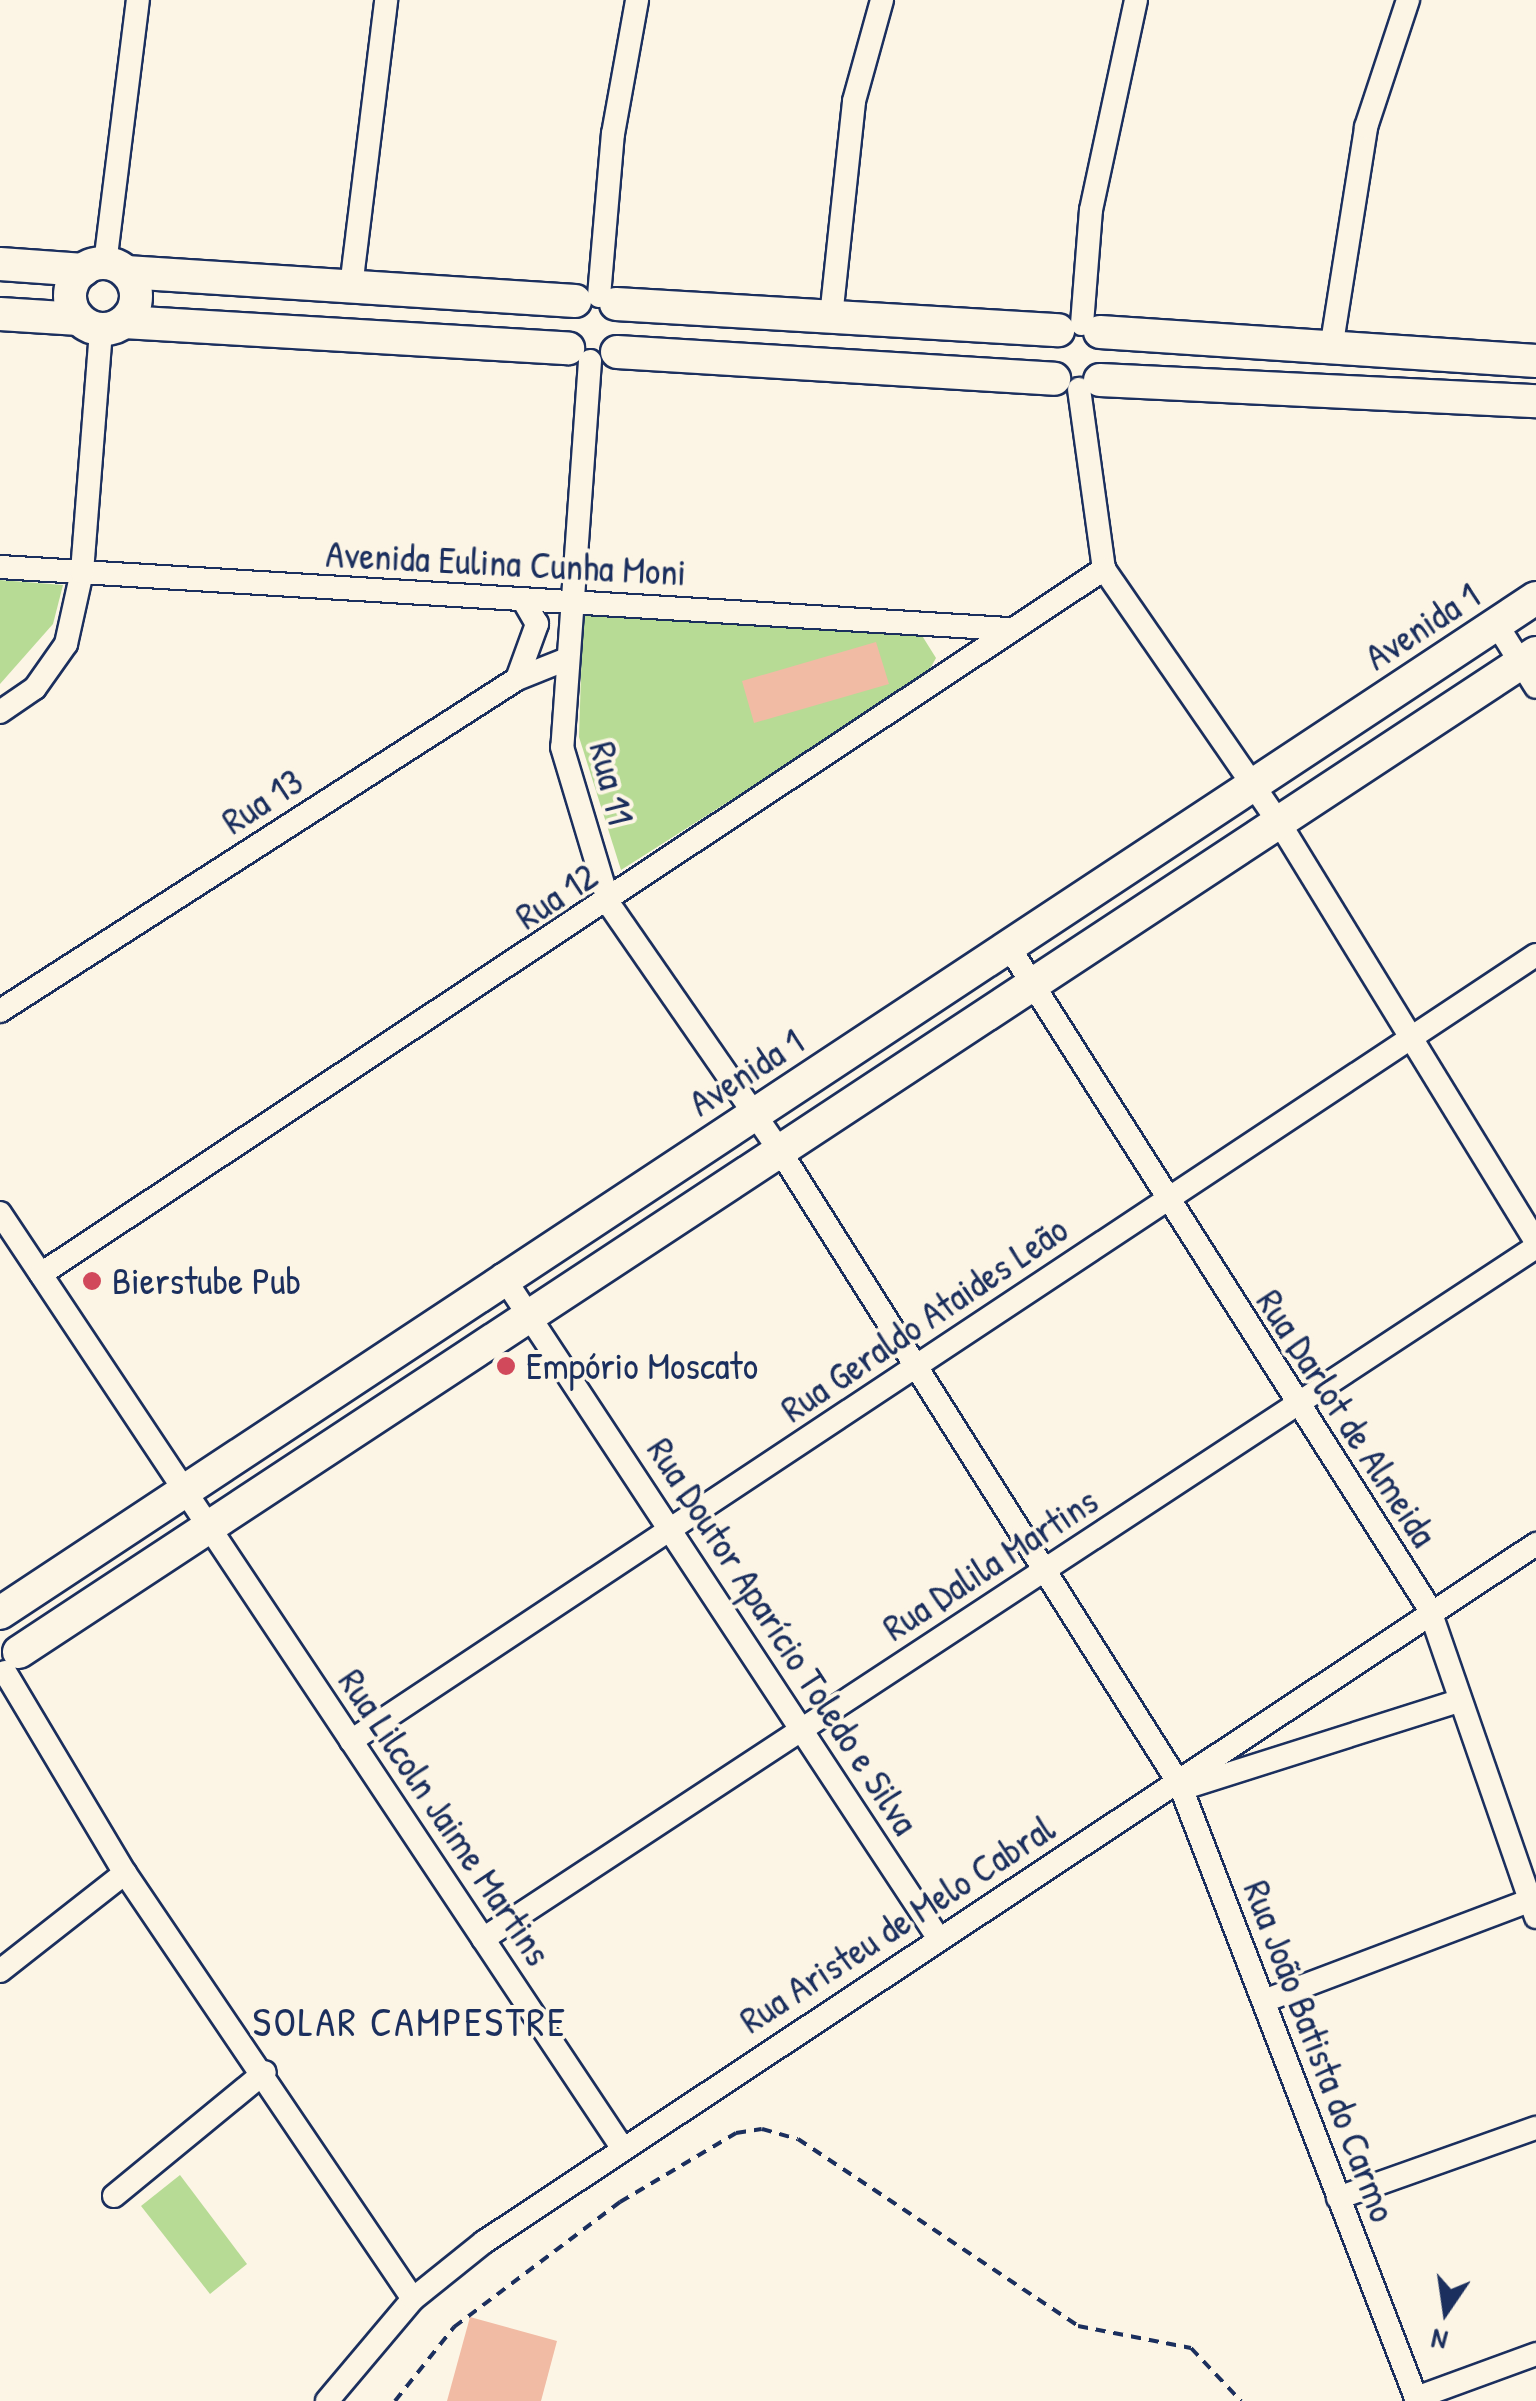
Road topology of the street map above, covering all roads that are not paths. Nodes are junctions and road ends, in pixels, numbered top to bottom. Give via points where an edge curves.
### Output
1 (138, 0) edge
2 (386, 0) edge
3 (637, 0) edge
4 (882, 0) edge
5 (1136, 0) edge
6 (1408, 0) edge
7 (0, 264) edge
8 (105, 269) junction
9 (351, 287) junction
10 (597, 300) junction
11 (0, 314) edge
12 (832, 316) junction
13 (101, 323) junction
14 (1080, 329) junction
15 (1331, 349) junction
16 (592, 354) junction
17 (1536, 361) edge
18 (1078, 383) junction
19 (1536, 401) edge
20 (0, 567) edge
21 (1104, 569) junction
22 (82, 572) junction
23 (1536, 598) edge
24 (524, 600) junction
25 (573, 602) junction
26 (1497, 625) junction
27 (1008, 629) junction
28 (567, 659) junction
29 (1531, 668) edge
30 (517, 679) junction
31 (0, 712) edge
32 (1251, 786) junction
33 (1280, 824) junction
34 (609, 904) junction
35 (1008, 947) junction
36 (1536, 956) edge
37 (1036, 988) junction
38 (0, 1012) edge
39 (1413, 1037) junction
40 (754, 1116) junction
41 (782, 1154) junction
42 (1165, 1201) junction
43 (0, 1213) edge
44 (1536, 1244) edge
45 (42, 1274) junction
46 (502, 1276) junction
47 (532, 1317) junction
48 (916, 1367) junction
49 (1297, 1404) junction
50 (184, 1485) junction
51 (211, 1526) junction
52 (671, 1529) junction
53 (1536, 1544) edge
54 (1044, 1570) junction
55 (1429, 1608) junction
56 (0, 1614) edge
57 (8, 1666) edge
58 (1459, 1702) junction
59 (802, 1730) junction
60 (351, 1741) junction
61 (1180, 1787) junction
62 (125, 1873) junction
63 (1533, 1909) edge
64 (937, 1936) junction
65 (484, 1940) junction
66 (0, 1971) edge
67 (1264, 2001) junction
68 (265, 2072) junction
69 (1536, 2128) edge
70 (621, 2146) junction
71 (114, 2196) dead end
72 (1338, 2198) junction
73 (413, 2299) junction
74 (1536, 2354) edge
75 (328, 2401) edge

1 - 8 street
2 - 9 street
3 - 10 street
4 - 12 street via 854,101
5 - 14 street via 1094,191
6 - 15 street via 1366,127
7 - 8 street
8 - 9 street
8 - 13 street via 136,295
8 - 13 street via 70,293
9 - 10 street
10 - 12 street
10 - 16 street via 627,327
10 - 16 street via 560,324
11 - 13 street
12 - 14 street
13 - 16 street
13 - 22 street
14 - 15 street
14 - 18 street via 1110,354
14 - 18 street via 1044,352
15 - 17 street
16 - 18 street
16 - 25 street, Rua 11
18 - 19 street
18 - 21 street
20 - 22 street, Avenida Eulina Cunha Moni
21 - 27 street, Rua 12
21 - 32 street
22 - 24 street, Avenida Eulina Cunha Moni
22 - 31 street via 66,644 35,688
23 - 26 street, Avenida 1
24 - 25 street, Avenida Eulina Cunha Moni
24 - 30 street via 536,624
25 - 27 street, Avenida Eulina Cunha Moni
25 - 28 street, Rua 11
26 - 29 street
26 - 32 street, Avenida 1
27 - 34 street, Rua 12
28 - 30 street, Rua 13
28 - 34 street, Rua 11 via 562,747
29 - 33 street
30 - 38 street, Rua 13
32 - 33 street
32 - 35 street, Avenida 1
33 - 37 street
33 - 39 street
34 - 40 street, Rua 11
34 - 45 street, Rua 12
35 - 37 street, Rua Darlot de Almeida
35 - 40 street, Avenida 1
36 - 39 street, Rua Geraldo Ataides Leão
37 - 41 street
37 - 42 street, Rua Darlot de Almeida
39 - 42 street, Rua Geraldo Ataides Leão
39 - 44 street
40 - 41 street, Rua 11
40 - 46 street, Avenida 1
41 - 47 street
41 - 48 street, Rua 11
42 - 48 street, Rua Geraldo Ataides Leão
42 - 49 street, Rua Darlot de Almeida
43 - 45 street
44 - 49 street, Rua Dalila Martins
45 - 50 street
46 - 47 street, Rua Doutor Aparício Toledo e Silva
46 - 50 street, Avenida 1
47 - 51 street
47 - 52 street, Rua Doutor Aparício Toledo e Silva
48 - 52 street, Rua Geraldo Ataides Leão
48 - 54 street, Rua João Batista do Carmo
49 - 54 street, Rua Dalila Martins
49 - 55 street, Rua Darlot de Almeida
50 - 51 street, Rua Lilcoln Jaime Martins
50 - 56 street, Avenida 1
51 - 57 street
51 - 60 street, Rua Lilcoln Jaime Martins
52 - 59 street, Rua Doutor Aparício Toledo e Silva
52 - 60 street, Rua Geraldo Ataides Leão
53 - 55 street, Rua Aristeu de Melo Cabral
54 - 59 street, Rua Dalila Martins
54 - 61 street, Rua João Batista do Carmo
55 - 58 street, Rua Darlot de Almeida
55 - 61 street, Rua Aristeu de Melo Cabral
56 - 57 street via 18,1630
57 - 62 street
58 - 61 street
58 - 63 street, Rua Darlot de Almeida
59 - 64 street, Rua Doutor Aparício Toledo e Silva
59 - 65 street, Rua Dalila Martins
60 - 65 street, Rua Lilcoln Jaime Martins
61 - 64 street, Rua Aristeu de Melo Cabral
61 - 67 street, Rua João Batista do Carmo
62 - 66 street
62 - 68 street
63 - 67 street
64 - 70 street, Rua Aristeu de Melo Cabral
65 - 70 street, Rua Lilcoln Jaime Martins
67 - 72 street, Rua João Batista do Carmo
68 - 71 street
68 - 73 street
69 - 72 street
70 - 73 street, Rua Aristeu de Melo Cabral
72 - 74 street, Rua João Batista do Carmo via 1416,2398
73 - 75 street, Rua Aristeu de Melo Cabral

